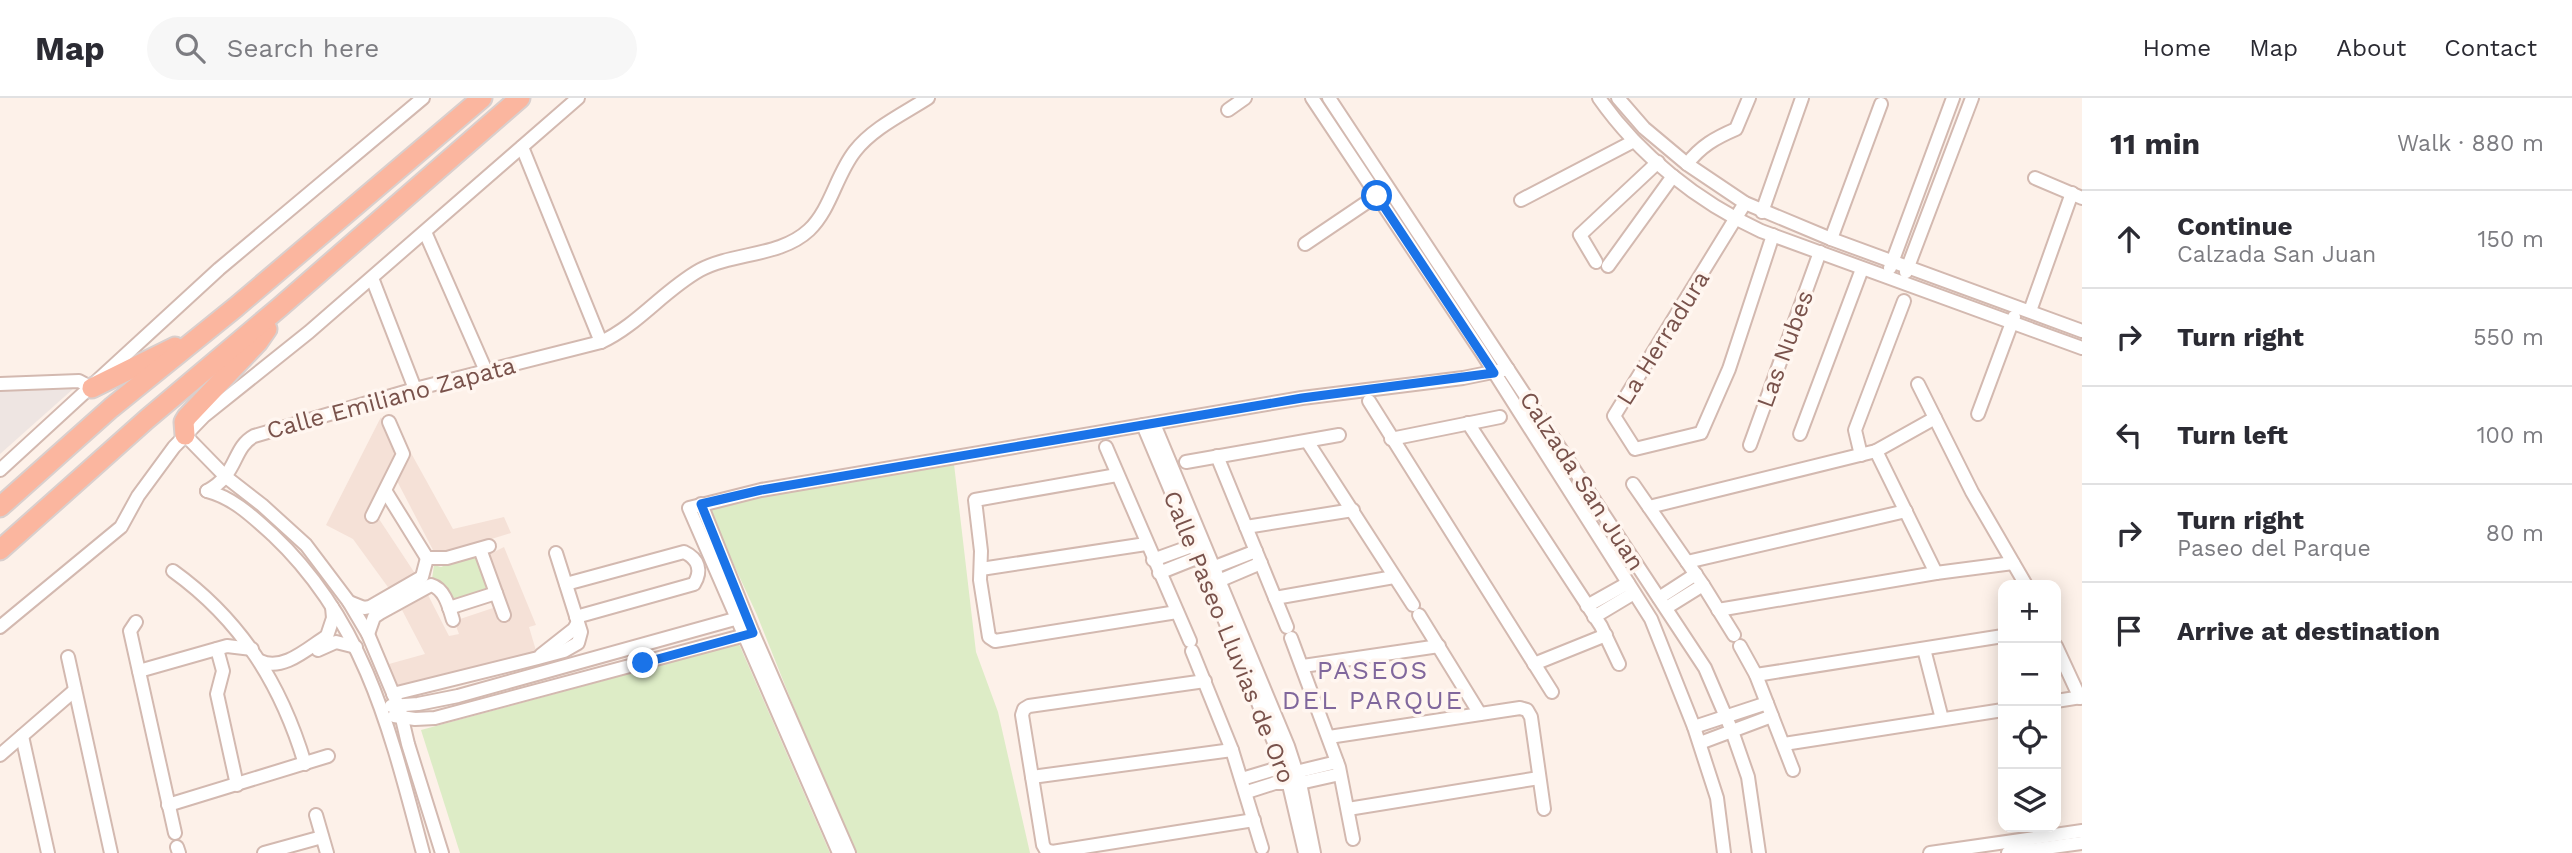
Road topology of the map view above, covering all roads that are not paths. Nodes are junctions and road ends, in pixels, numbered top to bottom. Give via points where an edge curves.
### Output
1 (424, 98) edge
2 (482, 98) edge
3 (520, 98) edge
4 (578, 98) edge
5 (928, 98) edge
6 (1245, 98) edge
7 (1312, 98) edge
8 (1329, 98) edge
9 (1599, 98) edge
10 (1618, 98) edge
11 (1749, 98) edge
12 (1802, 98) edge
13 (1953, 98) edge
14 (1972, 98) edge
15 (1881, 104) dead end
16 (1228, 110) dead end
17 (1944, 124) junction
18 (1960, 130) junction
19 (1634, 141) junction
20 (522, 147) junction
21 (1658, 162) junction
22 (1692, 168) junction
23 (1673, 176) junction
24 (2035, 178) dead end
25 (1388, 188) junction
26 (1377, 196) junction
27 (2077, 196) edge
28 (1521, 200) dead end
29 (1745, 203) junction
30 (1762, 212) junction
31 (1737, 220) junction
32 (425, 232) junction
33 (1773, 235) junction
34 (1831, 239) junction
35 (1305, 244) dead end
36 (1820, 252) junction
37 (1893, 261) junction
38 (1908, 267) junction
39 (1863, 269) junction
40 (1887, 276) junction
41 (372, 278) junction
42 (1902, 282) junction
43 (1904, 301) dead end
44 (280, 307) junction
45 (2017, 307) junction
46 (2030, 311) junction
47 (2012, 322) junction
48 (208, 331) junction
49 (2081, 340) edge
50 (601, 342) junction
51 (1508, 369) junction
52 (486, 370) junction
53 (1494, 373) junction
54 (1918, 383) dead end
55 (0, 384) edge
56 (92, 388) junction
57 (415, 388) junction
58 (1369, 401) dead end
59 (1978, 414) dead end
60 (1500, 417) dead end
61 (1935, 418) junction
62 (388, 422) dead end
63 (1468, 423) junction
64 (1148, 424) junction
65 (1800, 434) dead end
66 (185, 435) junction
67 (1339, 435) dead end
68 (1391, 439) junction
69 (1307, 441) junction
70 (1750, 445) dead end
71 (1106, 447) dead end
72 (1875, 451) junction
73 (1861, 455) junction
74 (1217, 456) junction
75 (1186, 463) dead end
76 (0, 470) edge
77 (1117, 475) junction
78 (226, 477) junction
79 (1633, 484) dead end
80 (386, 492) junction
81 (248, 493) junction
82 (237, 504) junction
83 (1597, 505) junction
84 (0, 507) edge
85 (1649, 507) junction
86 (1353, 510) junction
87 (1906, 511) junction
88 (1584, 514) junction
89 (372, 516) dead end
90 (1246, 527) junction
91 (1146, 544) junction
92 (1201, 549) junction
93 (0, 552) edge
94 (312, 553) junction
95 (556, 553) dead end
96 (1258, 557) junction
97 (427, 558) junction
98 (1153, 560) junction
99 (1687, 562) junction
100 (2013, 563) junction
101 (301, 564) junction
102 (981, 569) junction
103 (1210, 569) junction
104 (173, 571) dead end
105 (1159, 573) junction
106 (1936, 573) junction
107 (1394, 578) junction
108 (1700, 580) junction
109 (2023, 580) edge
110 (426, 581) junction
111 (1215, 582) junction
112 (566, 584) junction
113 (1631, 588) junction
114 (496, 593) junction
115 (1275, 598) junction
116 (349, 602) junction
117 (1663, 603) junction
118 (332, 606) junction
119 (1718, 610) junction
120 (1591, 611) junction
121 (1177, 612) junction
122 (504, 615) dead end
123 (741, 617) junction
124 (577, 619) junction
125 (229, 621) junction
126 (136, 622) dead end
127 (1678, 625) junction
128 (0, 626) edge
129 (368, 634) junction
130 (748, 635) junction
131 (1606, 635) junction
132 (1658, 635) junction
133 (1998, 637) edge
134 (1439, 646) junction
135 (356, 647) junction
136 (219, 648) junction
137 (252, 649) junction
138 (1924, 649) junction
139 (2061, 656) edge
140 (68, 657) dead end
141 (260, 661) junction
142 (1534, 664) junction
143 (1619, 664) dead end
144 (570, 666) junction
145 (1303, 666) junction
146 (139, 671) junction
147 (1756, 675) junction
148 (575, 681) junction
149 (1205, 681) junction
150 (75, 690) junction
151 (278, 692) junction
152 (1552, 692) dead end
153 (2081, 697) edge
154 (2061, 700) edge
155 (1767, 703) junction
156 (398, 705) junction
157 (1998, 710) edge
158 (382, 711) junction
159 (1480, 714) junction
160 (1726, 716) junction
161 (1772, 716) junction
162 (1942, 719) junction
163 (1695, 727) junction
164 (1732, 731) junction
165 (22, 737) junction
166 (1329, 737) junction
167 (1700, 743) junction
168 (1784, 744) junction
169 (1232, 750) junction
170 (0, 755) edge
171 (328, 756) dead end
172 (305, 764) junction
173 (1339, 768) junction
174 (1793, 770) dead end
175 (1293, 777) junction
176 (1032, 778) junction
177 (1539, 778) junction
178 (1242, 779) junction
179 (237, 785) junction
180 (1247, 792) junction
181 (168, 804) junction
182 (1544, 809) dead end
183 (1348, 810) junction
184 (316, 815) dead end
185 (1254, 820) junction
186 (2082, 831) edge
187 (175, 833) dead end
188 (323, 837) junction
189 (1353, 839) dead end
190 (2082, 843) edge
191 (1262, 848) dead end
192 (48, 853) edge
193 (111, 853) edge
194 (265, 853) edge
195 (327, 853) edge
196 (423, 853) edge
197 (442, 853) edge
198 (839, 853) edge
199 (849, 853) edge
200 (1305, 853) edge
201 (1314, 853) edge
202 (1724, 853) edge
203 (1759, 853) edge
204 (1930, 853) edge
205 (2008, 853) edge

1 - 56 street via 219,269
2 - 48 highway
3 - 44 highway
4 - 20 street
5 - 50 street, Calle Emiliano Zapata via 854,152 823,211 800,238 702,269 617,335
6 - 16 street
7 - 26 street, Calzada San Juan
8 - 25 street, Calzada San Juan
9 - 19 street
10 - 22 street via 1644,128
11 - 22 street via 1736,129 1696,152
12 - 30 street
13 - 17 street
14 - 18 street
15 - 34 street
17 - 18 street
17 - 37 street
18 - 38 street
19 - 21 street
19 - 28 street
20 - 32 street
20 - 50 street
21 - 23 street
21 - 23 street via 1580,235 1602,264
22 - 29 street
23 - 31 street
24 - 27 street
25 - 26 street
25 - 51 street, Calzada San Juan
26 - 35 street
26 - 53 street, Calzada San Juan
27 - 46 street
29 - 30 street
29 - 31 street, La Herradura
30 - 34 street
31 - 33 street
31 - 33 street, La Herradura via 1614,416 1635,449 1701,433 1729,369
32 - 41 street
32 - 52 street
33 - 36 street
34 - 37 street
36 - 39 street
36 - 70 street, Las Nubes
37 - 38 street
37 - 40 street
38 - 42 street
38 - 45 street
39 - 40 street
39 - 65 street
40 - 42 street
41 - 57 street
41 - 66 street
42 - 47 street
43 - 73 street via 1855,430
44 - 66 highway via 258,342 187,417
44 - 93 highway
45 - 46 street
45 - 47 street
46 - 49 street
47 - 49 street
47 - 59 street
48 - 56 highway
48 - 84 highway via 111,408
50 - 52 street, Calle Emiliano Zapata
51 - 53 street
51 - 83 street, Calzada San Juan
52 - 57 street, Calle Emiliano Zapata
53 - 64 street
53 - 88 street, Calzada San Juan
54 - 61 street
55 - 56 street via 79,381
56 - 76 street
57 - 78 street, Calle Emiliano Zapata via 254,436 244,442
58 - 68 street
60 - 63 street
61 - 72 street
61 - 100 street
62 - 80 street via 403,453
63 - 68 street
63 - 120 street
64 - 92 street, Calle Paseo Lluvias de Oro
64 - 123 street via 695,506
66 - 78 street
66 - 128 street via 138,496 121,527
67 - 69 street
68 - 142 street
69 - 74 street
69 - 86 street
71 - 77 street
72 - 73 street
72 - 87 street
73 - 85 street
74 - 75 street
74 - 90 street
77 - 91 street
77 - 102 street via 975,500
78 - 81 street
78 - 82 street, Calle Emiliano Zapata via 207,491
79 - 85 street
80 - 89 street
80 - 97 street
81 - 82 street
81 - 94 street
82 - 101 street
83 - 88 street
83 - 117 street, Calzada San Juan
85 - 99 street
86 - 90 street
86 - 107 street
87 - 99 street
87 - 106 street
88 - 113 street, Calzada San Juan
90 - 96 street
91 - 98 street
91 - 102 street
92 - 98 street
92 - 103 street, Calle Paseo Lluvias de Oro
92 - 105 street
94 - 101 street
94 - 116 street
95 - 112 street
96 - 103 street
96 - 111 street
96 - 115 street
97 - 110 street
97 - 114 street via 485,548
98 - 105 street
99 - 108 street
100 - 106 street
100 - 109 street
101 - 118 street
102 - 121 street via 989,637 995,641
103 - 111 street, Calle Paseo Lluvias de Oro
104 - 125 street
105 - 121 street
106 - 119 street
107 - 115 street
107 - 134 street
108 - 117 street
108 - 119 street
110 - 114 street via 443,593 451,614
110 - 116 street via 370,607
110 - 129 street via 374,617
111 - 175 street, Calle Paseo Lluvias de Oro via 1262,680
112 - 124 street
112 - 124 street via 684,552 698,564 694,584
113 - 120 street
113 - 132 street, Calzada San Juan
114 - 122 street
115 - 145 street
116 - 129 street
117 - 127 street, Calzada San Juan
118 - 135 street
118 - 141 street via 327,636 281,664
119 - 147 street
120 - 131 street
121 - 149 street
123 - 130 street
123 - 144 street
124 - 156 street via 578,643 564,651
125 - 136 street via 230,633
125 - 137 street
126 - 146 street via 130,631
127 - 132 street
127 - 160 street, Calzada San Juan via 1705,668
129 - 156 street
130 - 148 street
130 - 198 street
130 - 199 street
131 - 142 street
131 - 143 street
132 - 163 street, Calzada San Juan
133 - 138 street
134 - 145 street
134 - 159 street
135 - 151 street via 331,643 303,658 279,675
135 - 158 street
136 - 137 street
136 - 146 street
136 - 179 street via 223,671 217,694
137 - 141 street
138 - 147 street
138 - 162 street
139 - 153 street
140 - 150 street
141 - 151 street
142 - 152 street
144 - 148 street
144 - 156 street via 458,696
145 - 166 street
146 - 181 street
147 - 155 street
148 - 156 street via 435,718 415,719
149 - 169 street
149 - 176 street via 1029,706 1022,715
150 - 165 street
150 - 193 street
151 - 172 street
153 - 154 street
155 - 160 street
155 - 161 street
156 - 158 street
156 - 197 street
157 - 162 street
158 - 196 street
159 - 166 street
159 - 177 street via 1527,710
160 - 163 street
160 - 164 street, Calzada San Juan
161 - 164 street
161 - 168 street
162 - 168 street
163 - 167 street, Calzada San Juan
164 - 167 street
164 - 203 street, Calzada San Juan via 1753,797
165 - 170 street
165 - 192 street
166 - 173 street
167 - 202 street, Calzada San Juan via 1717,798
168 - 174 street
169 - 176 street
169 - 178 street
171 - 172 street
172 - 179 street
173 - 175 street
173 - 183 street
175 - 178 street via 1272,771
175 - 180 street
175 - 200 street, Calle Paseo Lluvias de Oro
175 - 201 street, Calle Paseo Lluvias de Oro
176 - 185 street via 1043,845 1052,852
177 - 182 street
177 - 183 street
178 - 180 street
179 - 181 street
180 - 185 street
181 - 187 street
183 - 189 street
184 - 188 street
185 - 191 street
186 - 204 street
188 - 194 street
188 - 195 street
190 - 205 street

